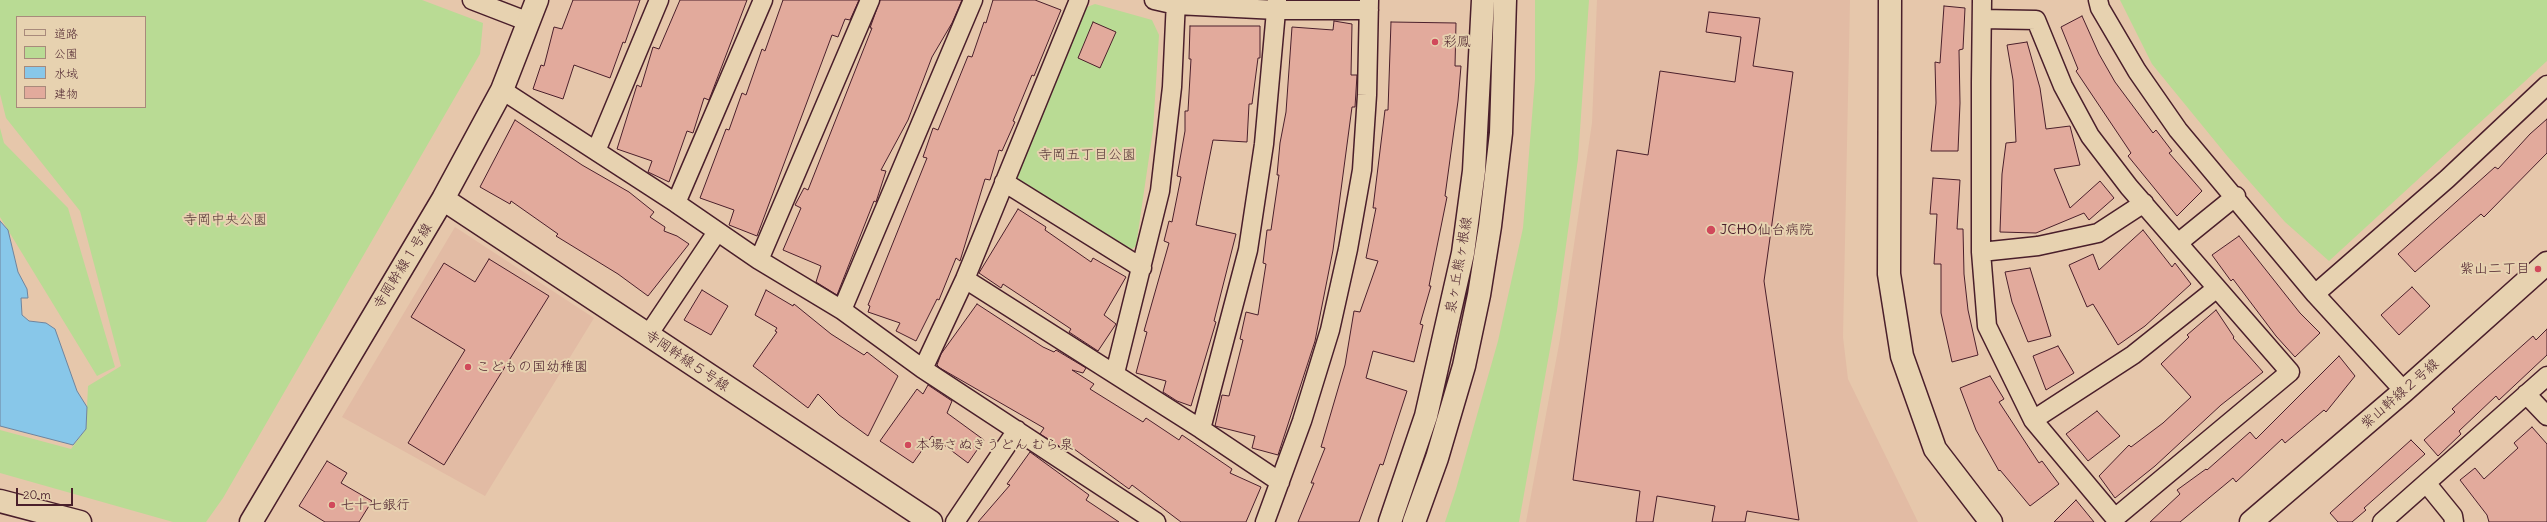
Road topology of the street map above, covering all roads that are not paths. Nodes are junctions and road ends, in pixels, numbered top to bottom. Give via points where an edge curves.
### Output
1 (472, 0) edge
2 (537, 0) edge
3 (659, 0) edge
4 (763, 0) edge
5 (870, 0) edge
6 (973, 0) edge
7 (1078, 0) edge
8 (1154, 0) edge
9 (1483, 0) edge
10 (1505, 0) edge
11 (1890, 0) edge
12 (1982, 0) edge
13 (2098, 0) edge
14 (1176, 2) edge
15 (1277, 5) edge
16 (1369, 5) edge
17 (1982, 19) junction
18 (528, 22) junction
19 (2547, 85) edge
20 (502, 90) junction
21 (596, 151) junction
22 (1004, 182) junction
23 (2236, 196) junction
24 (443, 198) junction
25 (676, 203) junction
26 (2144, 203) junction
27 (718, 232) junction
28 (2178, 243) junction
29 (1981, 252) junction
30 (759, 260) junction
31 (2547, 263) edge
32 (1142, 268) junction
33 (965, 279) junction
34 (2217, 288) junction
35 (2315, 294) junction
36 (842, 310) junction
37 (648, 335) junction
38 (923, 369) junction
39 (1115, 374) junction
40 (2547, 376) edge
41 (2404, 391) junction
42 (2526, 394) junction
43 (2547, 416) edge
44 (2034, 420) junction
45 (1201, 428) junction
46 (1017, 430) junction
47 (1280, 482) junction
48 (2427, 484) junction
49 (0, 501) edge
50 (80, 522) edge
51 (251, 522) edge
52 (931, 522) edge
53 (955, 522) edge
54 (1156, 522) edge
55 (1265, 522) edge
56 (1390, 522) edge
57 (1414, 522) edge
58 (1991, 522) edge
59 (2252, 522) edge
60 (2382, 522) edge
61 (2454, 522) edge

1 - 18 street
2 - 18 street, 寺岡幹線１号線
3 - 21 street
4 - 25 street
5 - 30 street
6 - 36 street
7 - 22 street
8 - 14 street
9 - 56 street, 泉ヶ丘熊ヶ根線 via 1474,171 1463,253 1426,416
10 - 57 street, 泉ヶ丘熊ヶ根線 via 1501,133 1479,295 1464,366 1440,451
11 - 58 street via 1889,274 1902,356 1935,449
12 - 17 street
13 - 23 street via 2100,8 2137,71 2178,130
14 - 15 street
14 - 32 street via 1172,87 1160,191
15 - 16 street
15 - 45 street via 1264,144 1248,250
16 - 47 street via 1362,170 1348,249 1330,330
17 - 26 street via 2036,20 2064,86 2090,136
17 - 29 street
18 - 20 street, 寺岡幹線１号線
19 - 35 street via 2447,179
20 - 21 street
20 - 24 street, 寺岡幹線１号線
21 - 25 street
22 - 32 street
22 - 33 street
23 - 28 street
23 - 35 street
24 - 37 street, 寺岡幹線５号線
24 - 51 street, 寺岡幹線１号線
25 - 27 street
26 - 28 street
26 - 29 street via 2098,233 2038,246
27 - 30 street
27 - 37 street
28 - 34 street
29 - 44 street via 1987,326
30 - 36 street
31 - 41 street, 紫山幹線２号線
32 - 39 street
33 - 38 street
33 - 39 street
34 - 44 street via 2134,355
34 - 44 street via 2290,372 2115,518
35 - 41 street
36 - 38 street
37 - 52 street, 寺岡幹線５号線
38 - 46 street
39 - 45 street
40 - 42 street
41 - 59 street, 紫山幹線２号線
42 - 43 street
42 - 48 street
45 - 47 street
46 - 53 street
46 - 54 street
47 - 55 street
48 - 60 street
48 - 61 street via 2453,516
49 - 50 street

